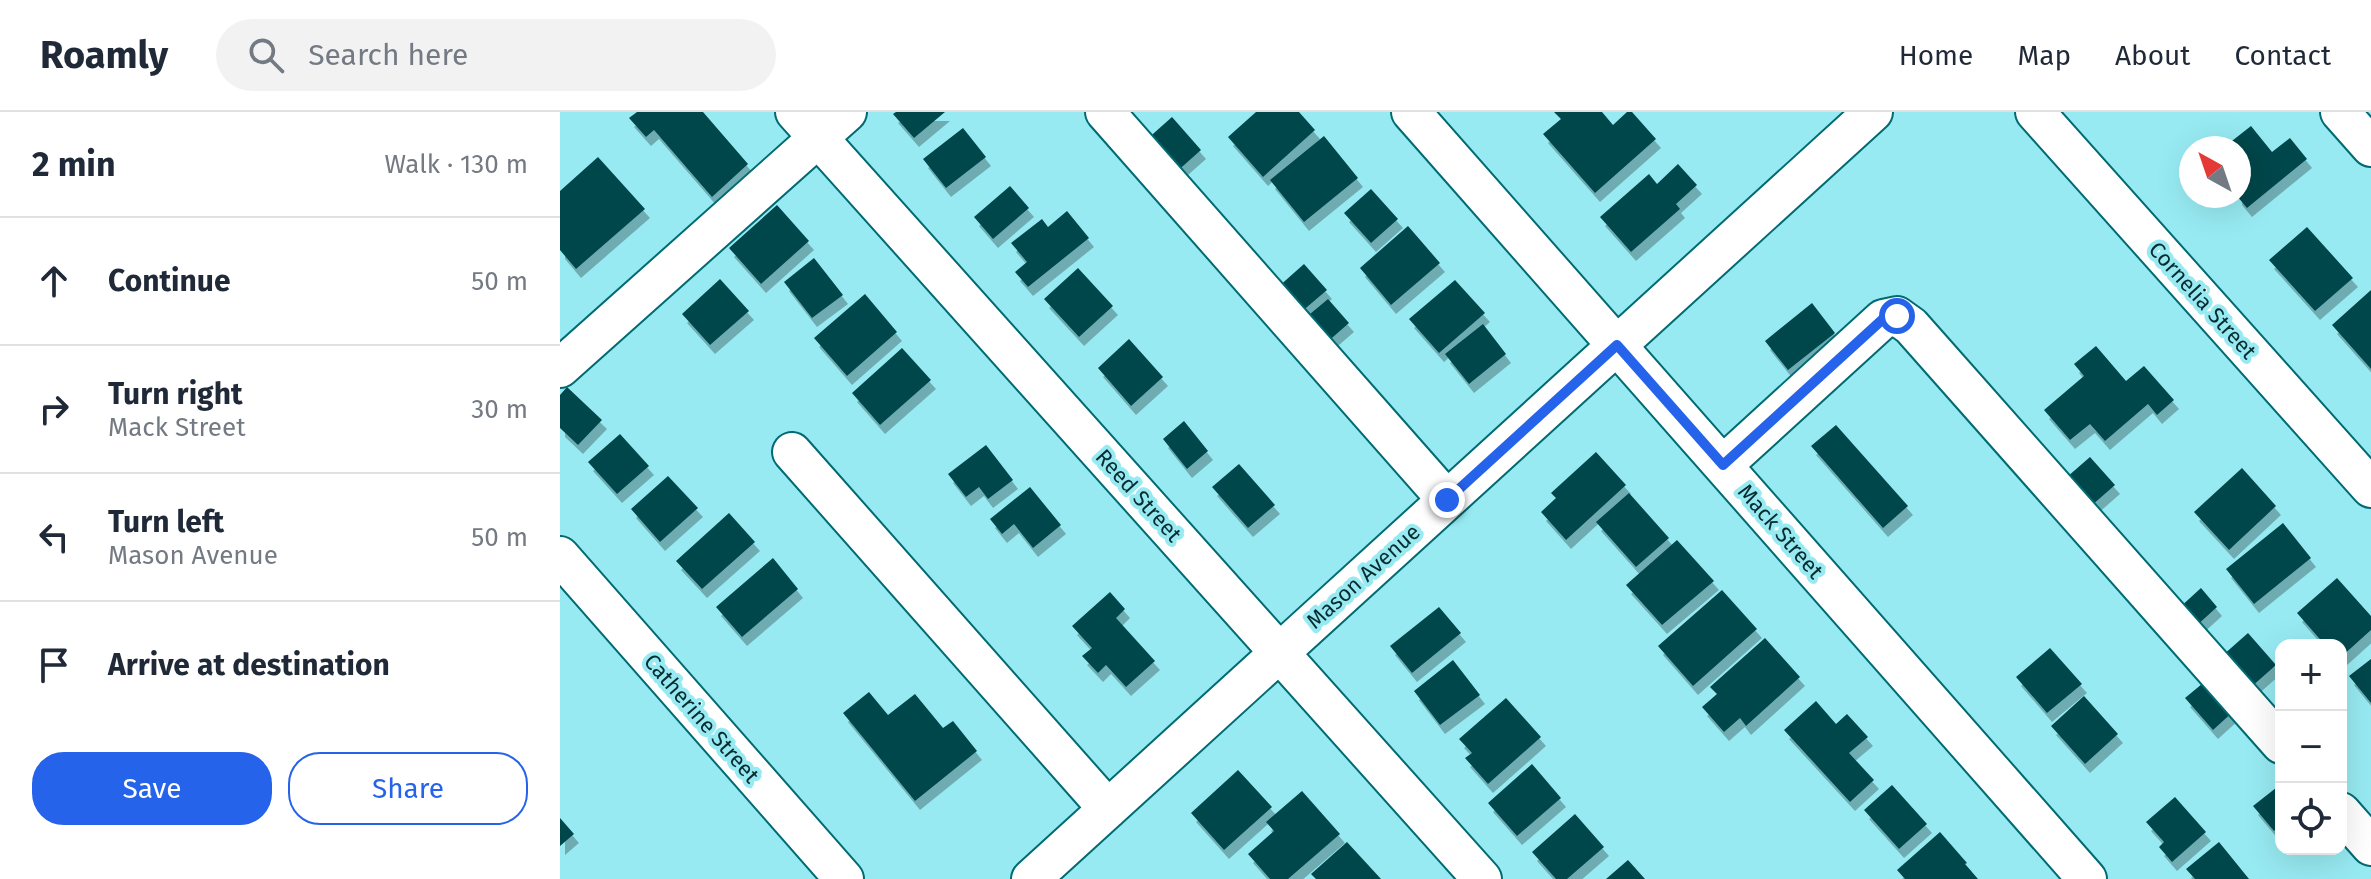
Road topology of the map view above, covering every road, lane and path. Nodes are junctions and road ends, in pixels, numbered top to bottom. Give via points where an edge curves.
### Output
1 (847, 112) edge
2 (1105, 112) edge
3 (1411, 112) edge
4 (1873, 112) edge
5 (2035, 112) edge
6 (2340, 112) edge
7 (807, 125) edge
8 (2371, 147) edge
9 (1617, 345) junction
10 (560, 368) edge
11 (792, 452) dead end
12 (1723, 465) junction
13 (2371, 488) edge
14 (1447, 500) junction
15 (560, 556) edge
16 (1279, 652) junction
17 (2275, 737) edge
18 (1108, 809) junction
19 (2347, 819) edge
20 (2371, 846) edge
21 (844, 879) edge
22 (1031, 879) edge
23 (1482, 879) edge
24 (2087, 879) edge

1 - 7 street
2 - 14 street
3 - 9 street, Mack Street
4 - 9 street, Mason Avenue
5 - 13 street, Cornelia Street
6 - 8 street
7 - 10 street
7 - 16 street, Reed Street
9 - 12 street, Mack Street
9 - 14 street, Mason Avenue
11 - 18 street
12 - 17 street via 1883,319 1897,316
12 - 24 street, Mack Street
14 - 16 street, Mason Avenue
15 - 21 street, Catherine Street
16 - 18 street, Mason Avenue
16 - 23 street, Reed Street
18 - 22 street, Mason Avenue
19 - 20 street

